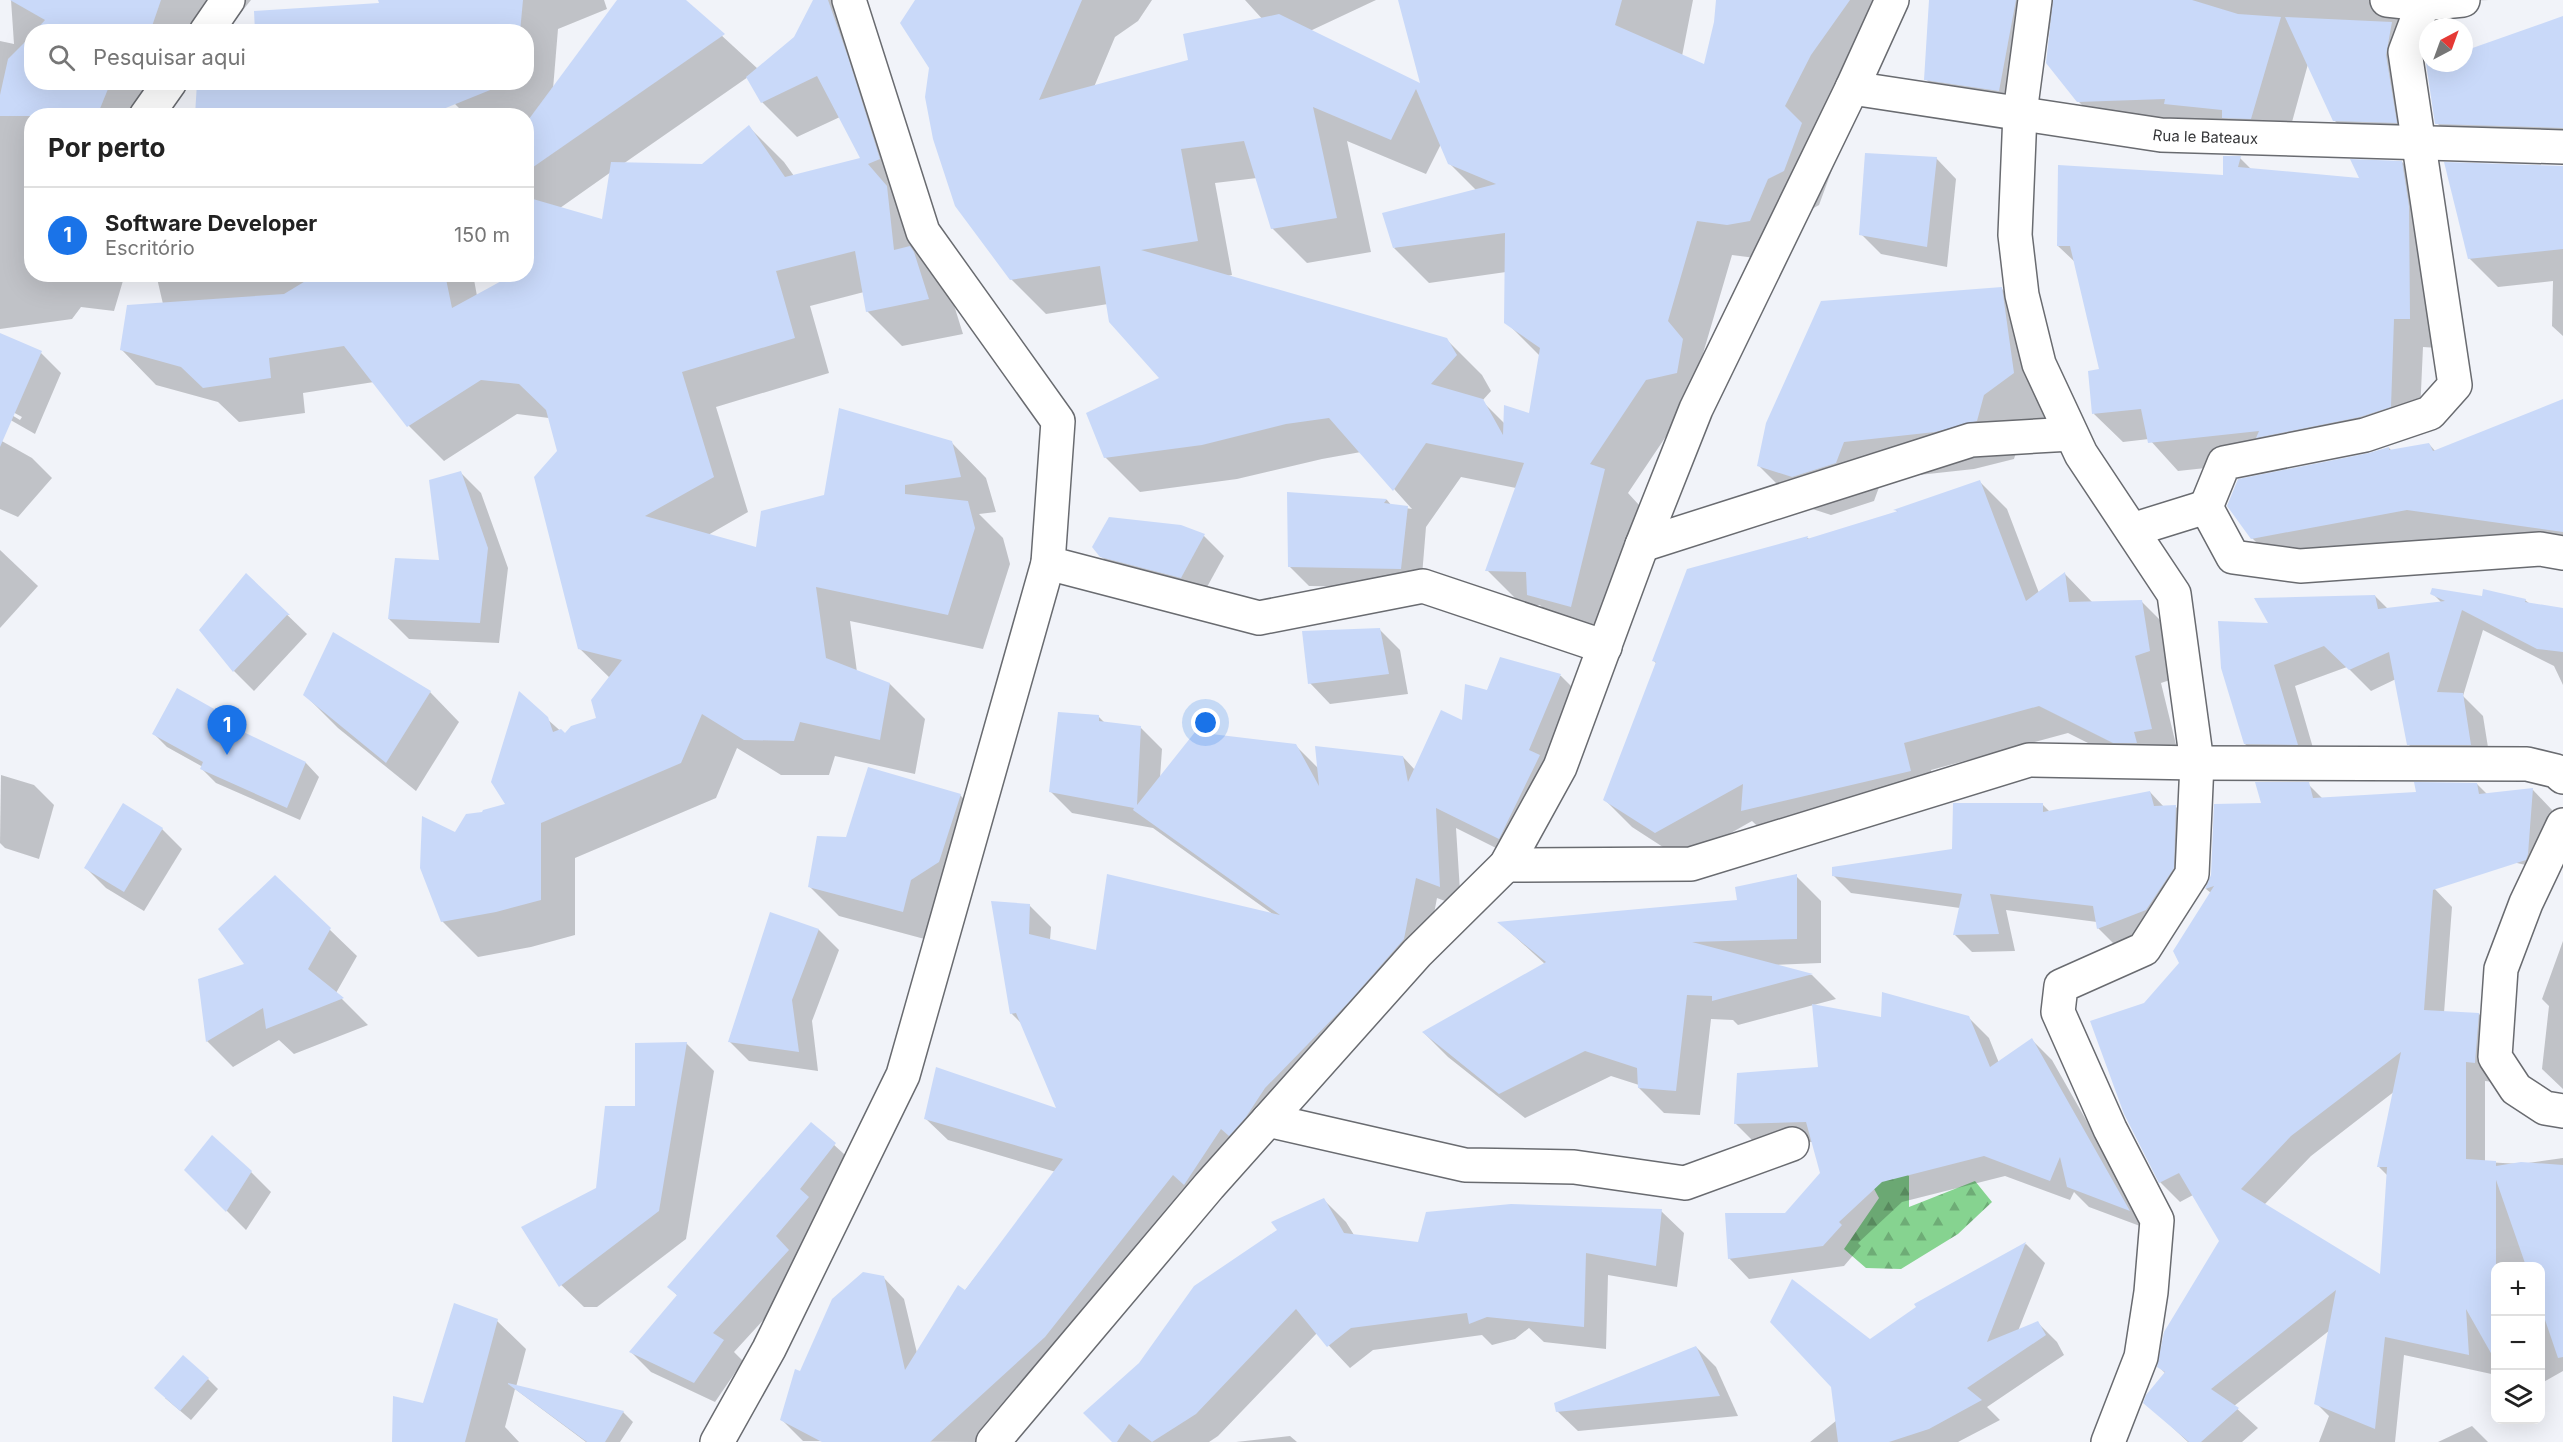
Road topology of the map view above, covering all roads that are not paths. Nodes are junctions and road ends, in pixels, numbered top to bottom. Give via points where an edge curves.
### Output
1 (228, 0) edge
2 (1892, 0) edge
3 (2035, 0) edge
4 (2387, 0) edge
5 (2463, 0) edge
6 (857, 4) edge
7 (2423, 4) junction
8 (212, 24) edge
9 (1852, 88) junction
10 (164, 90) edge
11 (152, 108) edge
12 (2020, 113) junction
13 (2420, 143) junction
14 (2563, 147) edge
15 (2071, 434) junction
16 (2206, 507) junction
17 (2132, 530) junction
18 (1642, 545) junction
19 (2563, 553) edge
20 (1048, 563) junction
21 (1605, 647) junction
22 (2197, 764) junction
23 (2563, 777) edge
24 (2563, 825) edge
25 (1506, 865) junction
26 (2552, 873) edge
27 (2563, 1111) edge
28 (1268, 1120) junction
29 (1792, 1144) dead end
30 (717, 1442) edge
31 (993, 1442) edge
32 (2108, 1442) edge

1 - 8 street
2 - 9 street
3 - 12 street
4 - 7 street
5 - 7 street
6 - 20 street via 923,232 1058,421
7 - 13 street via 2405,52
9 - 12 street, Rua le Bateaux
9 - 18 street via 1696,409
10 - 11 street
12 - 13 street, Rua le Bateaux via 2161,135
12 - 15 street via 2015,235 2022,295 2039,364
13 - 14 street, Rua le Bateaux
13 - 16 street via 2455,385 2430,413 2365,435 2224,463
15 - 17 street
15 - 18 street via 1971,440
16 - 17 street
16 - 19 street via 2233,557 2300,566 2540,549
17 - 22 street via 2174,594
18 - 21 street
20 - 21 street via 1259,618 1423,586
20 - 30 street via 903,1075 769,1349
21 - 25 street via 1560,767
22 - 23 street via 2527,764 2556,771
22 - 25 street via 2029,760 1691,864
22 - 32 street via 2192,874 2145,949 2061,986 2058,1012 2110,1129 2157,1220 2141,1358
24 - 26 street
25 - 28 street via 1417,953
26 - 27 street via 2526,903 2501,969 2495,1057 2516,1089 2545,1108
28 - 29 street via 1465,1165 1574,1167 1685,1183
28 - 31 street

